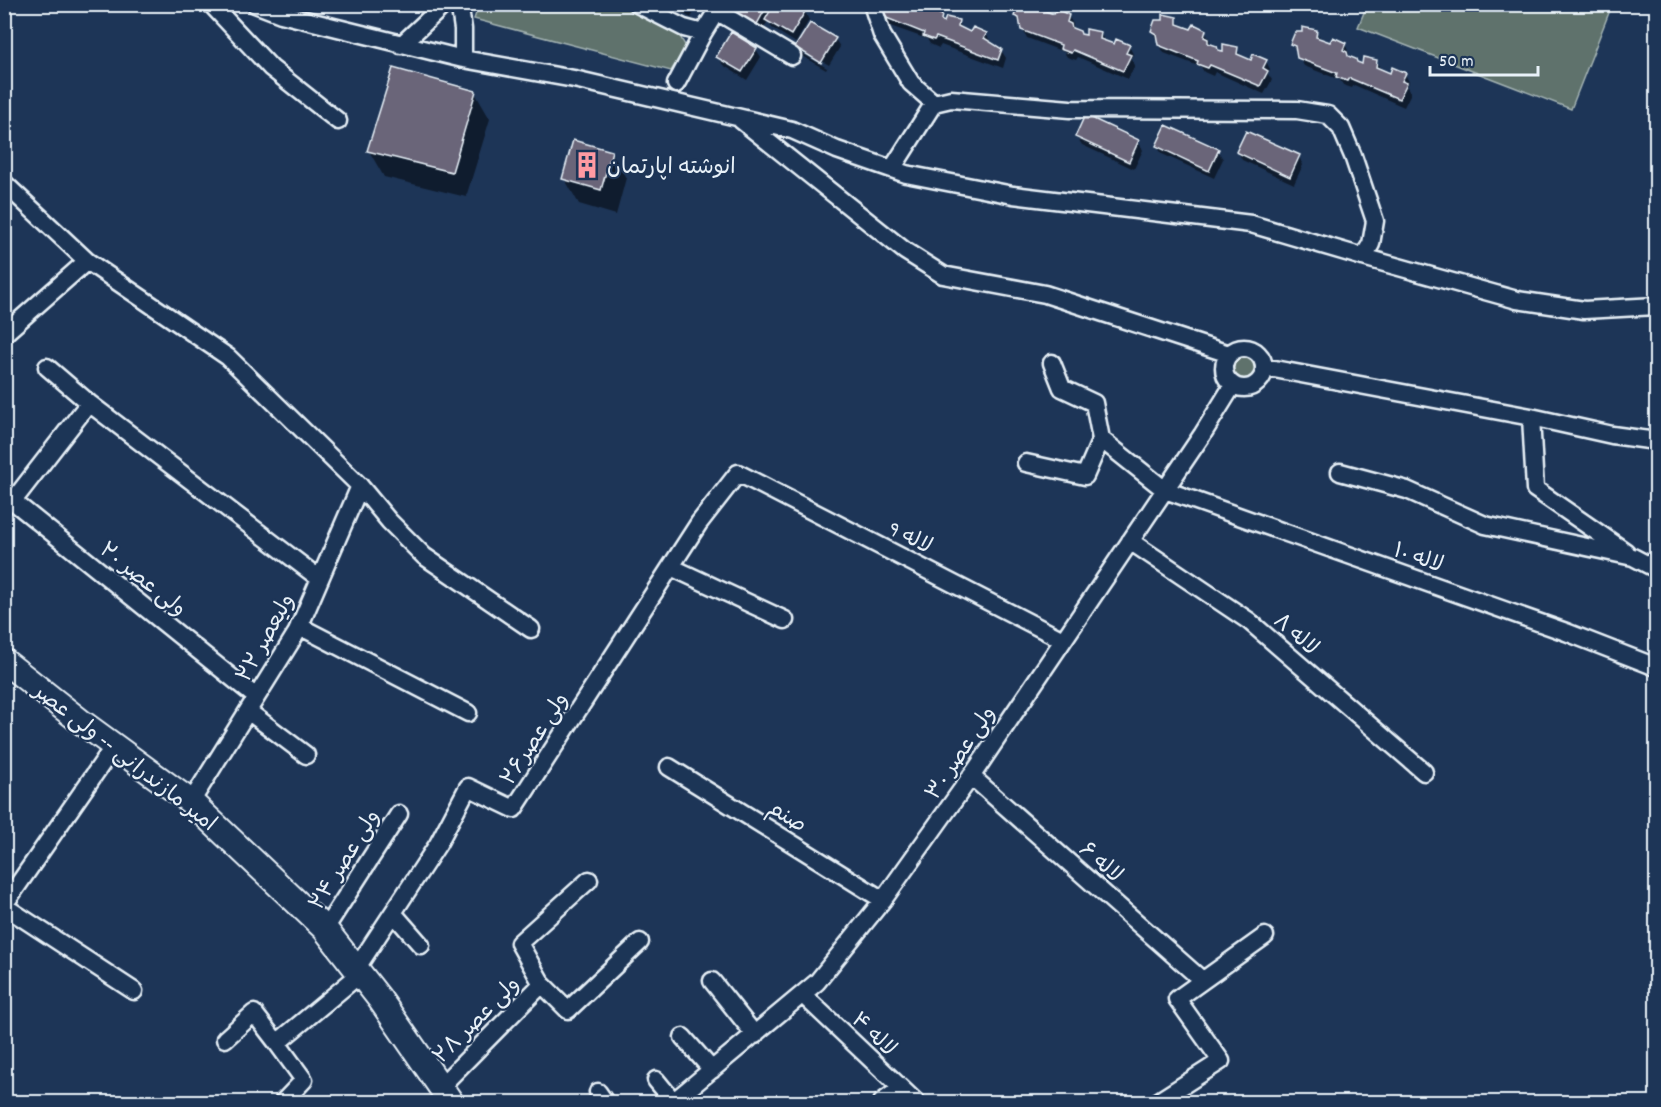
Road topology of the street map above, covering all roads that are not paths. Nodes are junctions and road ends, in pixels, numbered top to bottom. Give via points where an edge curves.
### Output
1 (212, 4) edge
2 (255, 4) edge
3 (445, 4) edge
4 (463, 4) edge
5 (638, 4) edge
6 (872, 4) edge
7 (720, 8) edge
8 (703, 33) junction
9 (401, 45) junction
10 (792, 56) dead end
11 (462, 59) junction
12 (676, 84) dead end
13 (934, 103) junction
14 (738, 117) junction
15 (338, 121) dead end
16 (892, 169) junction
17 (4, 183) edge
18 (1363, 257) junction
19 (87, 261) junction
20 (1656, 306) edge
21 (4, 334) edge
22 (1229, 354) junction
23 (1052, 363) dead end
24 (1264, 367) junction
25 (47, 368) dead end
26 (1233, 385) junction
27 (89, 403) junction
28 (1531, 417) junction
29 (1101, 439) junction
30 (1656, 441) edge
31 (1026, 463) dead end
32 (1340, 472) dead end
33 (738, 473) joint
34 (360, 486) junction
35 (1165, 490) junction
36 (9, 498) edge
37 (1130, 541) junction
38 (1633, 557) junction
39 (671, 567) junction
40 (1656, 568) edge
41 (320, 579) junction
42 (784, 620) dead end
43 (299, 626) junction
44 (531, 629) dead end
45 (1063, 640) junction
46 (4, 661) edge
47 (1656, 667) edge
48 (252, 704) junction
49 (468, 712) dead end
50 (114, 746) junction
51 (306, 755) dead end
52 (669, 767) dead end
53 (1424, 772) dead end
54 (971, 776) junction
55 (191, 802) junction
56 (399, 814) dead end
57 (589, 880) dead end
58 (883, 900) junction
59 (4, 905) edge
60 (393, 914) junction
61 (325, 929) junction
62 (1265, 936) dead end
63 (640, 942) dead end
64 (421, 945) dead end
65 (358, 972) junction
66 (1202, 980) junction
67 (712, 981) dead end
68 (542, 984) junction
69 (134, 991) dead end
70 (803, 995) junction
71 (755, 1035) junction
72 (683, 1037) dead end
73 (225, 1039) dead end
74 (277, 1043) junction
75 (712, 1070) junction
76 (656, 1080) dead end
77 (900, 1089) junction
78 (446, 1095) edge
79 (283, 1102) edge
80 (674, 1102) edge
81 (882, 1102) edge
82 (916, 1102) edge
83 (1157, 1102) edge

1 - 15 street via 271,68
2 - 9 street via 281,15
3 - 9 street
4 - 11 street
5 - 8 street via 684,28
6 - 13 street via 882,35 911,83
7 - 8 street
7 - 10 street
8 - 12 street
9 - 11 street
11 - 14 street
13 - 16 street
13 - 18 street via 951,99 1070,109 1297,110 1328,115 1341,128 1375,221 1371,244
14 - 16 street via 792,130
14 - 22 street via 905,251 943,274 1045,294
16 - 18 street via 1013,195 1251,224
17 - 19 street
18 - 20 street via 1517,300 1584,310
19 - 21 street
19 - 34 street via 228,357
22 - 24 street via 1248,348 1259,355
22 - 26 street via 1224,367
23 - 29 street via 1062,388 1094,403
24 - 26 street via 1261,379 1252,387
24 - 28 street
25 - 27 street
26 - 35 street, ولی عصر ۳۰
27 - 36 street
27 - 41 street
28 - 30 street
28 - 38 street via 1535,489
29 - 31 street via 1085,476
29 - 35 street, لاله ۱۰
32 - 38 street via 1407,490 1485,525
33 - 39 street, ولی عصر۲۶
33 - 45 street, لاله 9
34 - 41 street, ولیعصر ۲۲
34 - 44 street via 424,556
35 - 37 street, ولی عصر ۳۰
35 - 47 street, لاله ۱۰
36 - 48 street, ولی عصر ۲۰
37 - 45 street, ولی عصر ۳۰
37 - 53 street, لاله ۸ via 1249,621
38 - 40 street
39 - 42 street
39 - 60 street, ولی عصر۲۶ via 514,809 468,787 438,844
41 - 43 street, ولیعصر ۲۲
43 - 48 street, ولیعصر ۲۲
43 - 49 street
45 - 54 street, ولی عصر ۳۰
46 - 50 main road, امیر مازندرانی -- ولی عصر
48 - 51 street, ولی عصر ۲۰
48 - 55 street, ولیعصر ۲۲
50 - 55 main road, امیر مازندرانی -- ولی عصر
50 - 59 street
52 - 58 street, صنم
54 - 58 street, ولی عصر ۳۰
54 - 66 street, لاله ۶
55 - 61 main road, امیر مازندرانی -- ولی عصر
56 - 61 street, ولی عصر ۲۴
57 - 68 street, ولی عصر ۲۸ via 519,943
58 - 70 street, ولی عصر ۳۰
59 - 69 street
60 - 64 street
60 - 65 street, ولی عصر۲۶
61 - 65 main road, امیر مازندرانی -- ولی عصر
62 - 66 street
63 - 68 street, ولی عصر ۲۸ via 568,1010
65 - 74 street, ولی عصر۲۶
65 - 78 main road, امیر مازندرانی -- ولی عصر
66 - 83 street via 1177,999 1221,1061
67 - 71 street
68 - 78 street, ولی عصر ۲۸
70 - 71 street, ولی عصر ۳۰
70 - 77 street, لاله ۴
71 - 75 street, ولی عصر ۳۰
72 - 75 street
73 - 74 street via 254,1013
74 - 79 street via 304,1080
75 - 80 street, ولی عصر ۳۰
76 - 80 street
77 - 81 street
77 - 82 street, لاله ۴

